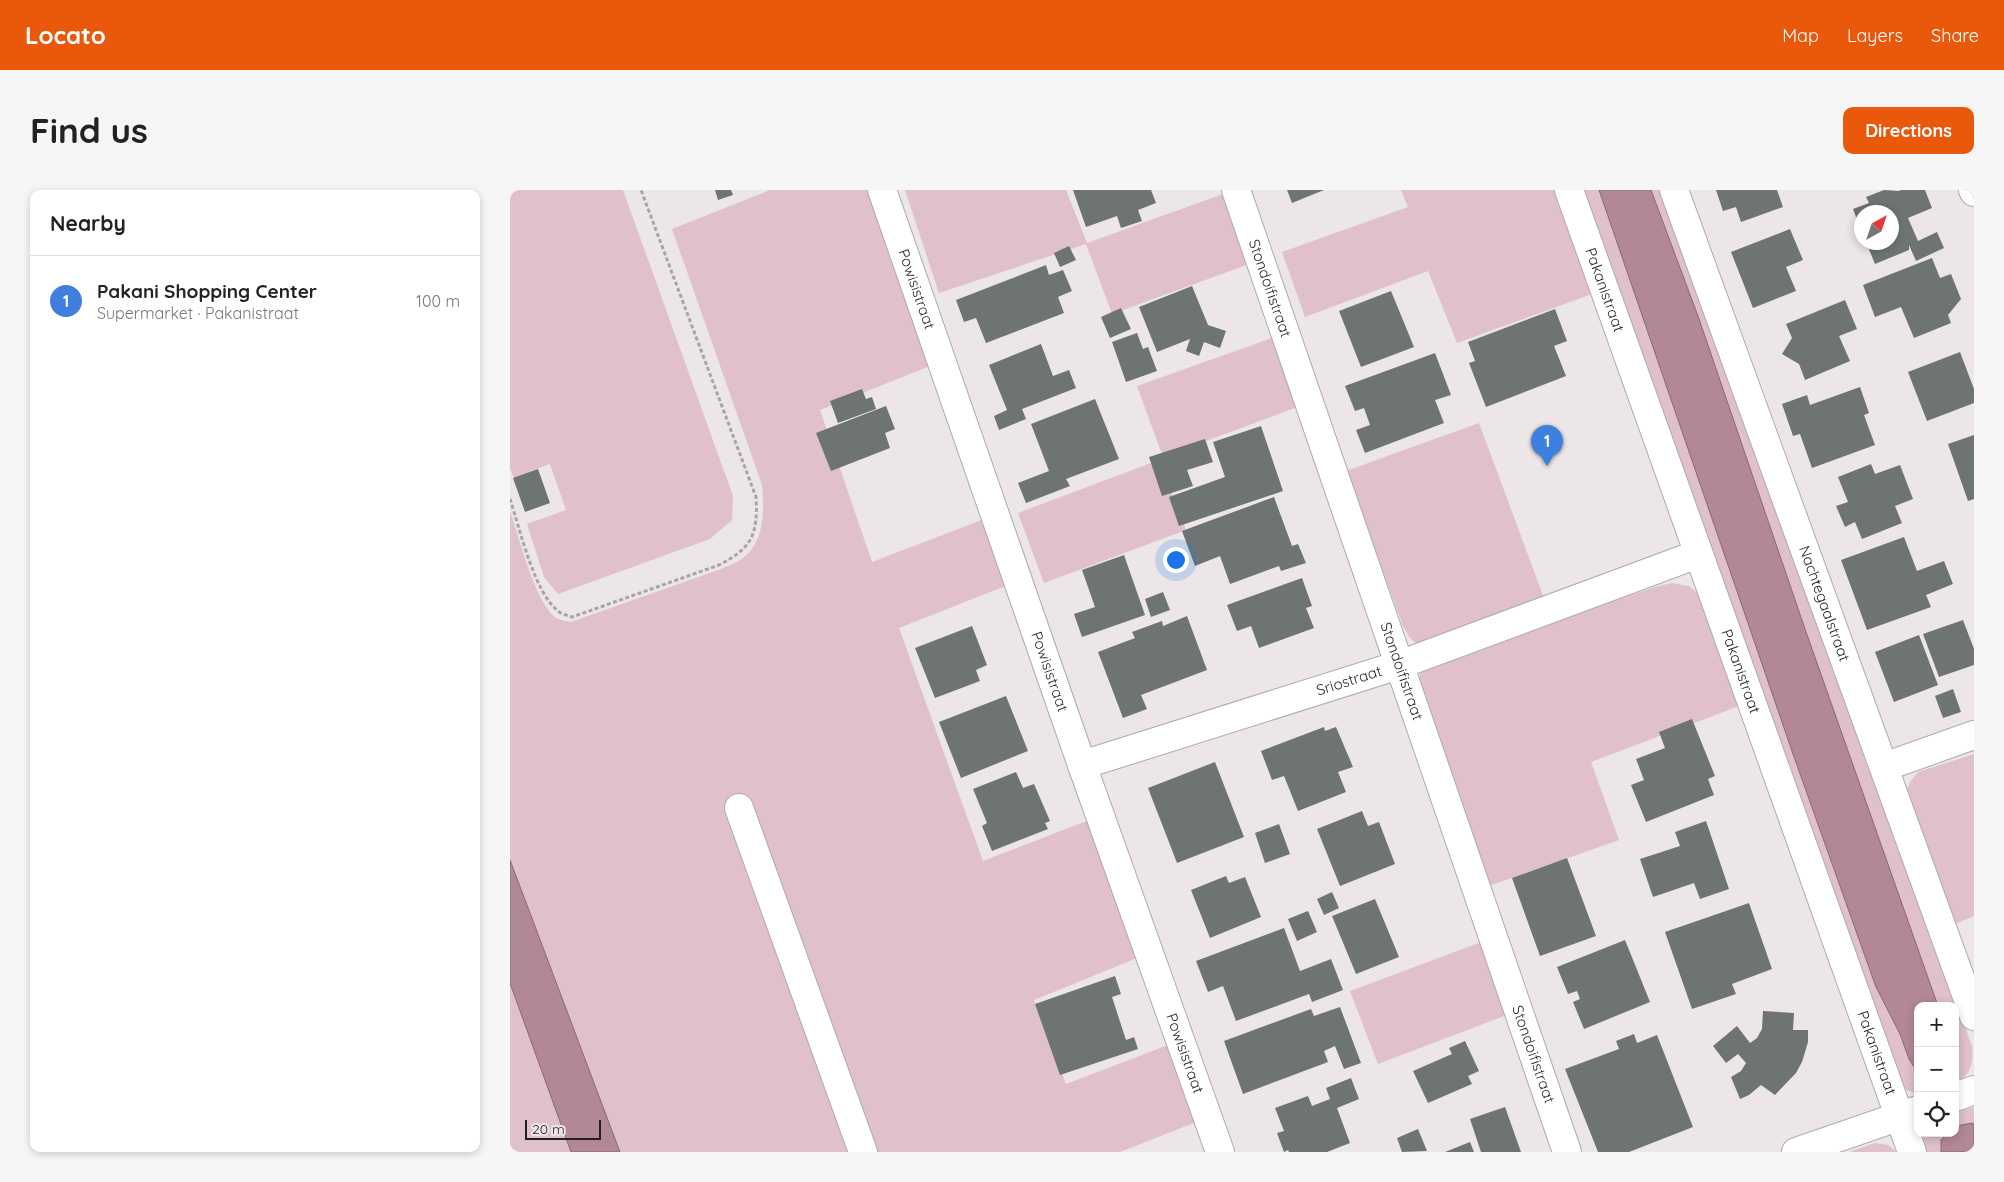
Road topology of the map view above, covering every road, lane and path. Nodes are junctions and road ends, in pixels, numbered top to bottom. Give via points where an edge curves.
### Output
1 (641, 190) edge
2 (882, 190) edge
3 (1236, 190) edge
4 (1569, 190) edge
5 (1674, 190) edge
6 (510, 499) edge
7 (1698, 554) junction
8 (1399, 665) junction
9 (1974, 735) edge
10 (1082, 765) junction
11 (1884, 766) junction
12 (738, 808) dead end
13 (1974, 1016) edge
14 (1974, 1090) edge
15 (1959, 1095) edge
16 (1909, 1113) edge
17 (863, 1152) edge
18 (1220, 1152) edge
19 (1567, 1152) edge
20 (1796, 1152) edge
21 (1912, 1152) edge

1 - 6 path via 756,497 757,517 752,539 737,556 718,565 572,616 559,613 547,600
2 - 10 street, Powisistraat
3 - 8 street, Stondoifistraat
4 - 7 street, Pakanistraat
5 - 11 street, Nachtegaalstraat
7 - 8 street, Sriostraat
7 - 16 street, Pakanistraat
8 - 10 street, Sriostraat
8 - 19 street, Stondoifistraat
9 - 11 street
10 - 18 street, Powisistraat
11 - 13 street, Nachtegaalstraat
12 - 17 street
14 - 15 street
16 - 20 street
16 - 21 street, Pakanistraat

